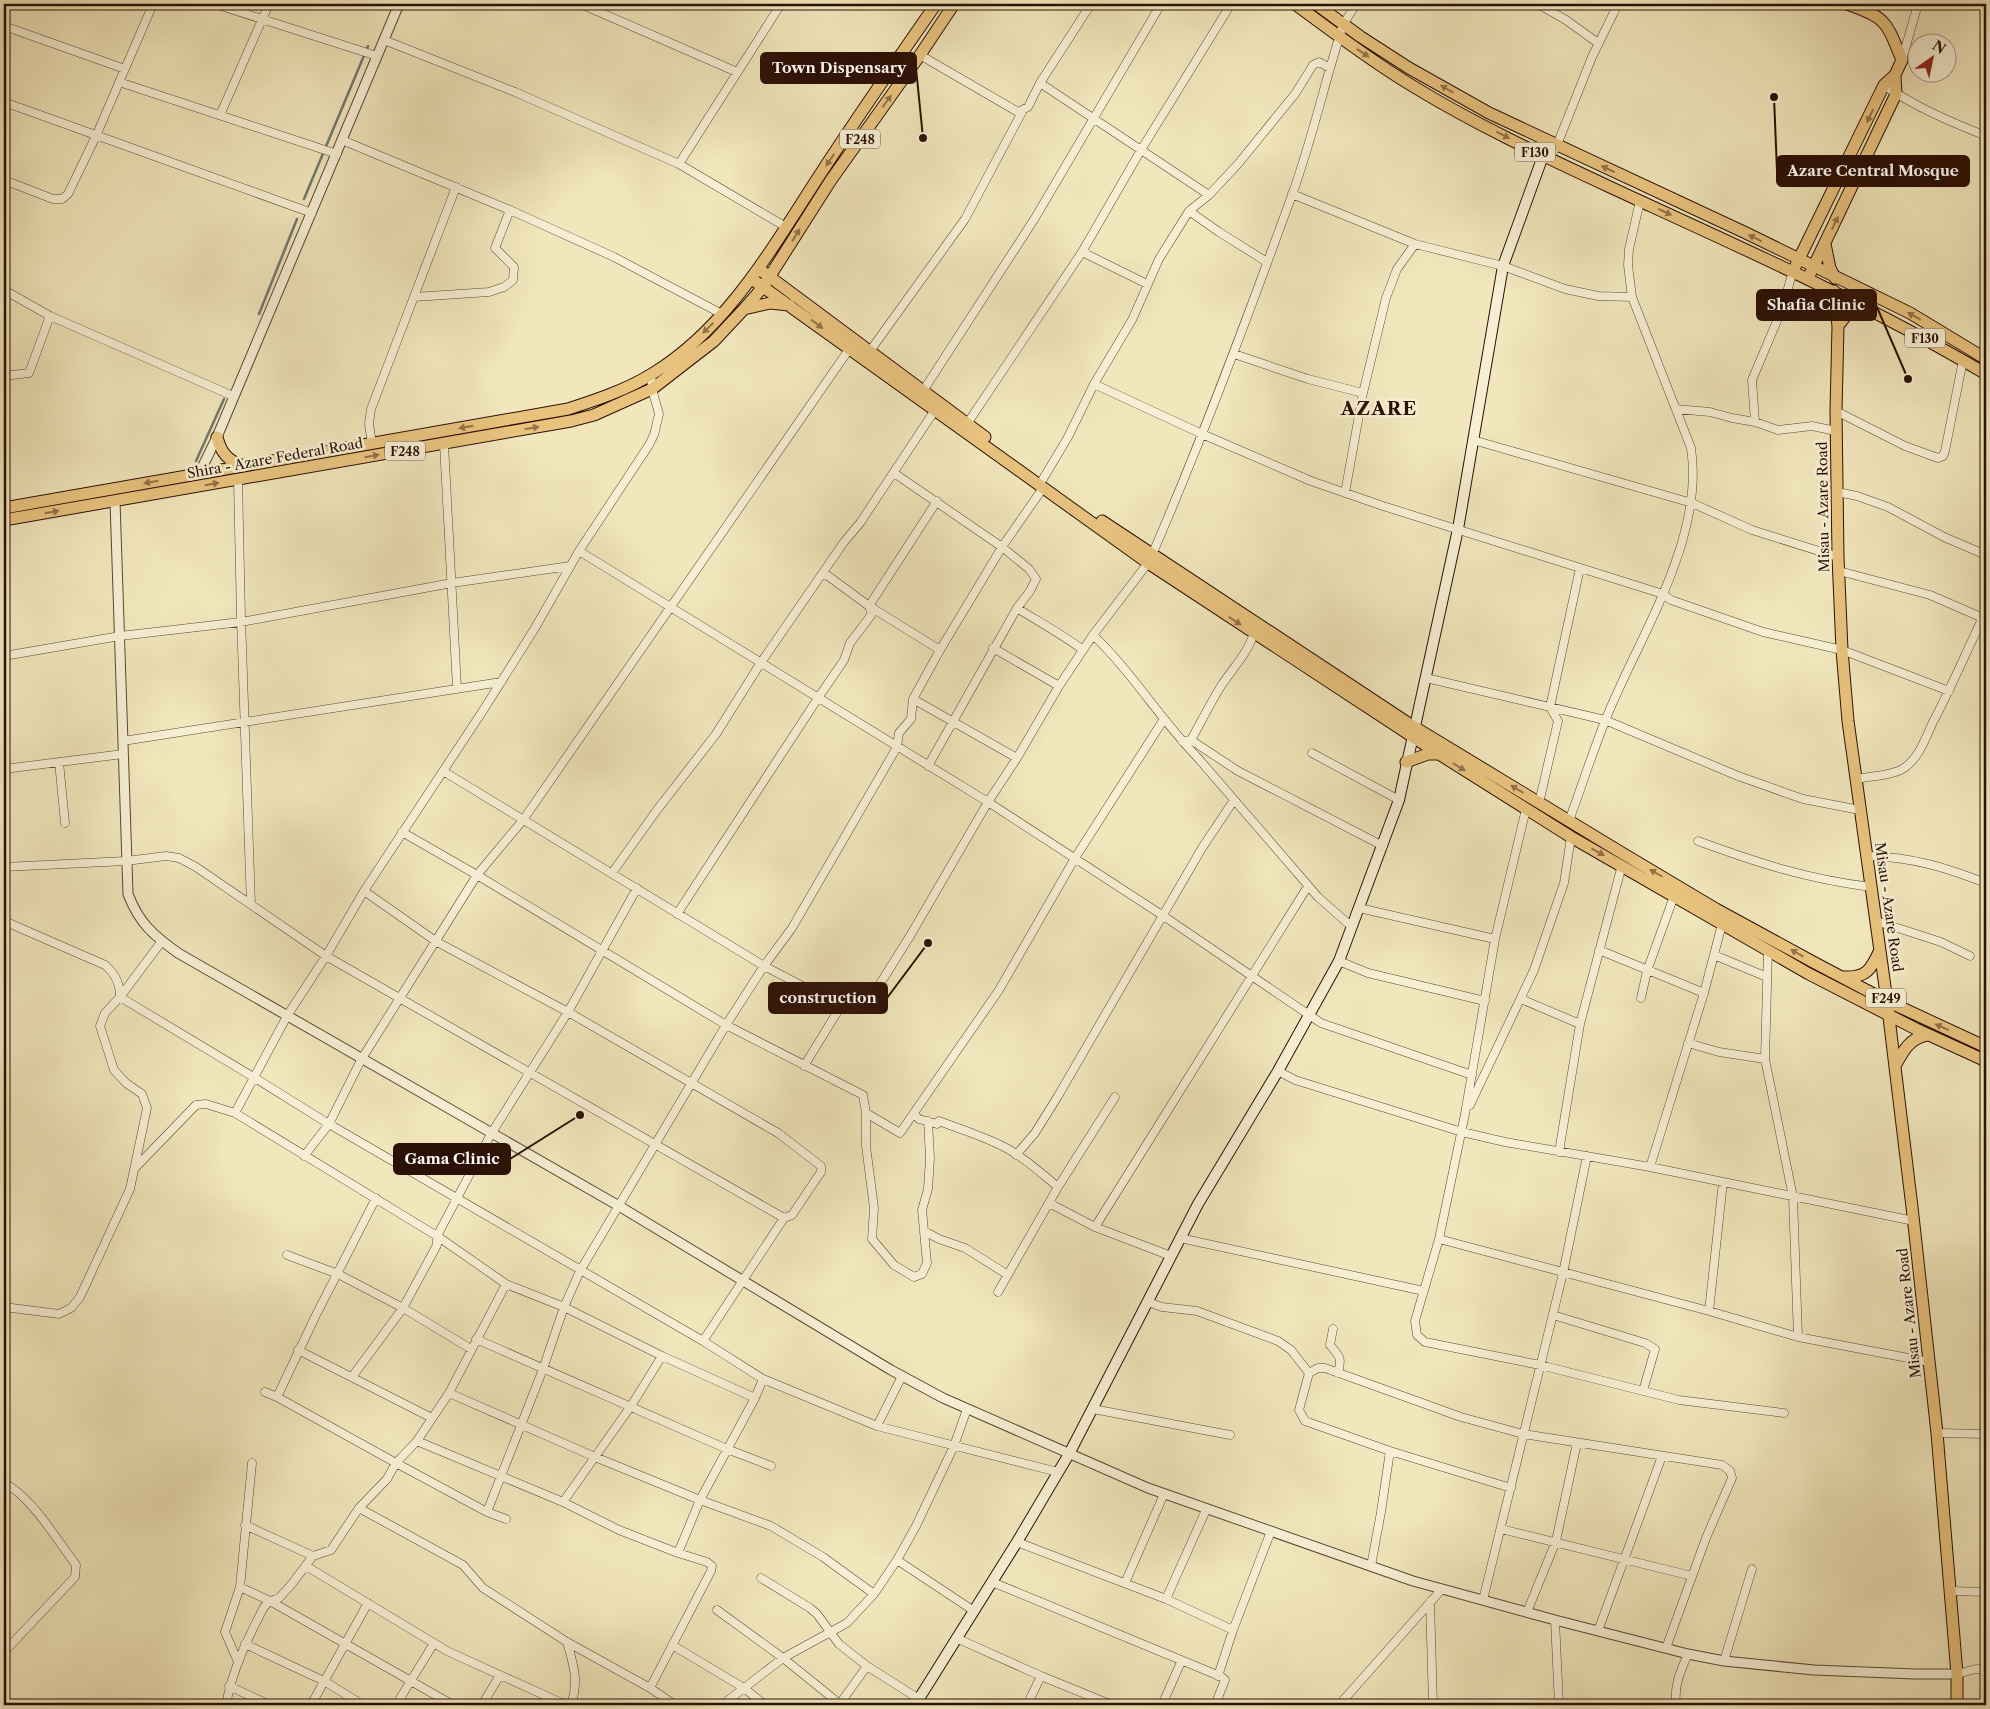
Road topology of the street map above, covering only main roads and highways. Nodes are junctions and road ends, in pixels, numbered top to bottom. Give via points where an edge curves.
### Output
1 (936, 4) edge
2 (954, 4) edge
3 (1295, 4) edge
4 (1316, 4) edge
5 (1847, 4) edge
6 (1895, 75) junction
7 (1546, 158) junction
8 (1824, 244) junction
9 (784, 254) junction
10 (1799, 259) junction
11 (1813, 267) junction
12 (1793, 271) junction
13 (756, 274) junction
14 (770, 276) junction
15 (1835, 278) junction
16 (1807, 279) junction
17 (763, 287) junction
18 (1834, 291) junction
19 (792, 300) junction
20 (1862, 305) junction
21 (744, 309) junction
22 (1838, 326) junction
23 (1986, 359) edge
24 (1986, 374) edge
25 (217, 437) road end
26 (244, 466) junction
27 (1043, 484) junction
28 (4, 508) edge
29 (4, 520) edge
30 (1150, 559) junction
31 (1414, 732) junction
32 (1439, 754) junction
33 (1406, 762) junction
34 (1880, 950) junction
35 (1842, 977) junction
36 (1887, 1001) junction
37 (1889, 1016) junction
38 (1927, 1035) junction
39 (1986, 1047) edge
40 (1986, 1061) edge
41 (1895, 1066) junction
42 (917, 1702) edge
43 (1957, 1705) edge

1 -> 13 main road, Shira - Azare Federal Road / F248
9 -> 2 main road, Shira - Azare Federal Road / F248 via 831,180
3 -> 7 main road, F130 via 1411,85
10 -> 4 main road, F130 via 1489,113 1409,68
5 - 6 main road via 1878,16 1885,23 1902,60
8 -> 6 main road via 1896,94
6 -> 10 main road via 1884,85
7 -> 12 main road, F130
7 - 31 main road via 1503,266 1458,529
8 - 11 main road
8 - 15 main road
9 - 14 main road, Shira - Azare Federal Road / F248
9 - 19 main road via 782,272
10 - 11 main road, F130
10 - 12 main road
11 - 15 main road, F130
11 - 16 main road
12 - 16 main road, F130
13 - 14 main road
13 - 17 main road
13 -> 26 main road, Shira - Azare Federal Road / F248 via 722,314 674,358 608,396 568,409
14 - 17 main road, Shira - Azare Federal Road / F248
14 - 19 main road
23 -> 15 main road, F130 via 1910,313
16 - 18 main road, F130
17 - 19 main road
17 - 21 main road, Shira - Azare Federal Road / F248
18 - 20 main road, F130
18 - 22 main road, Misau - Azare Road / F249
19 - 21 main road
19 -> 27 main road via 850,348
19 - 27 main road via 870,351
20 - 22 main road via 1848,313
20 - 24 main road, F130
29 -> 21 main road, Shira - Azare Federal Road / F248 via 571,422 652,389 714,341
22 - 34 main road, Misau - Azare Road / F249 via 1836,431 1842,650 1848,721
25 - 26 main road via 226,457
26 -> 28 main road, Shira - Azare Federal Road / F248
27 - 30 main road
30 - 31 main road
30 -> 31 main road via 1254,633
31 - 32 main road
31 - 33 main road
35 -> 31 main road via 1716,909
32 - 33 main road via 1428,754
32 -> 37 main road via 1572,837
33 - 42 main road via 1399,800 1339,961 1198,1204 1069,1454
34 - 35 main road via 1866,973
34 - 36 main road, Misau - Azare Road / F249
35 - 36 main road
36 - 37 main road, Misau - Azare Road / F249
39 -> 36 main road
37 - 38 main road
37 - 41 main road, Misau - Azare Road / F249
38 - 40 main road
38 - 41 main road via 1906,1046
41 - 43 main road, Misau - Azare Road / F249 via 1936,1432 1951,1591

